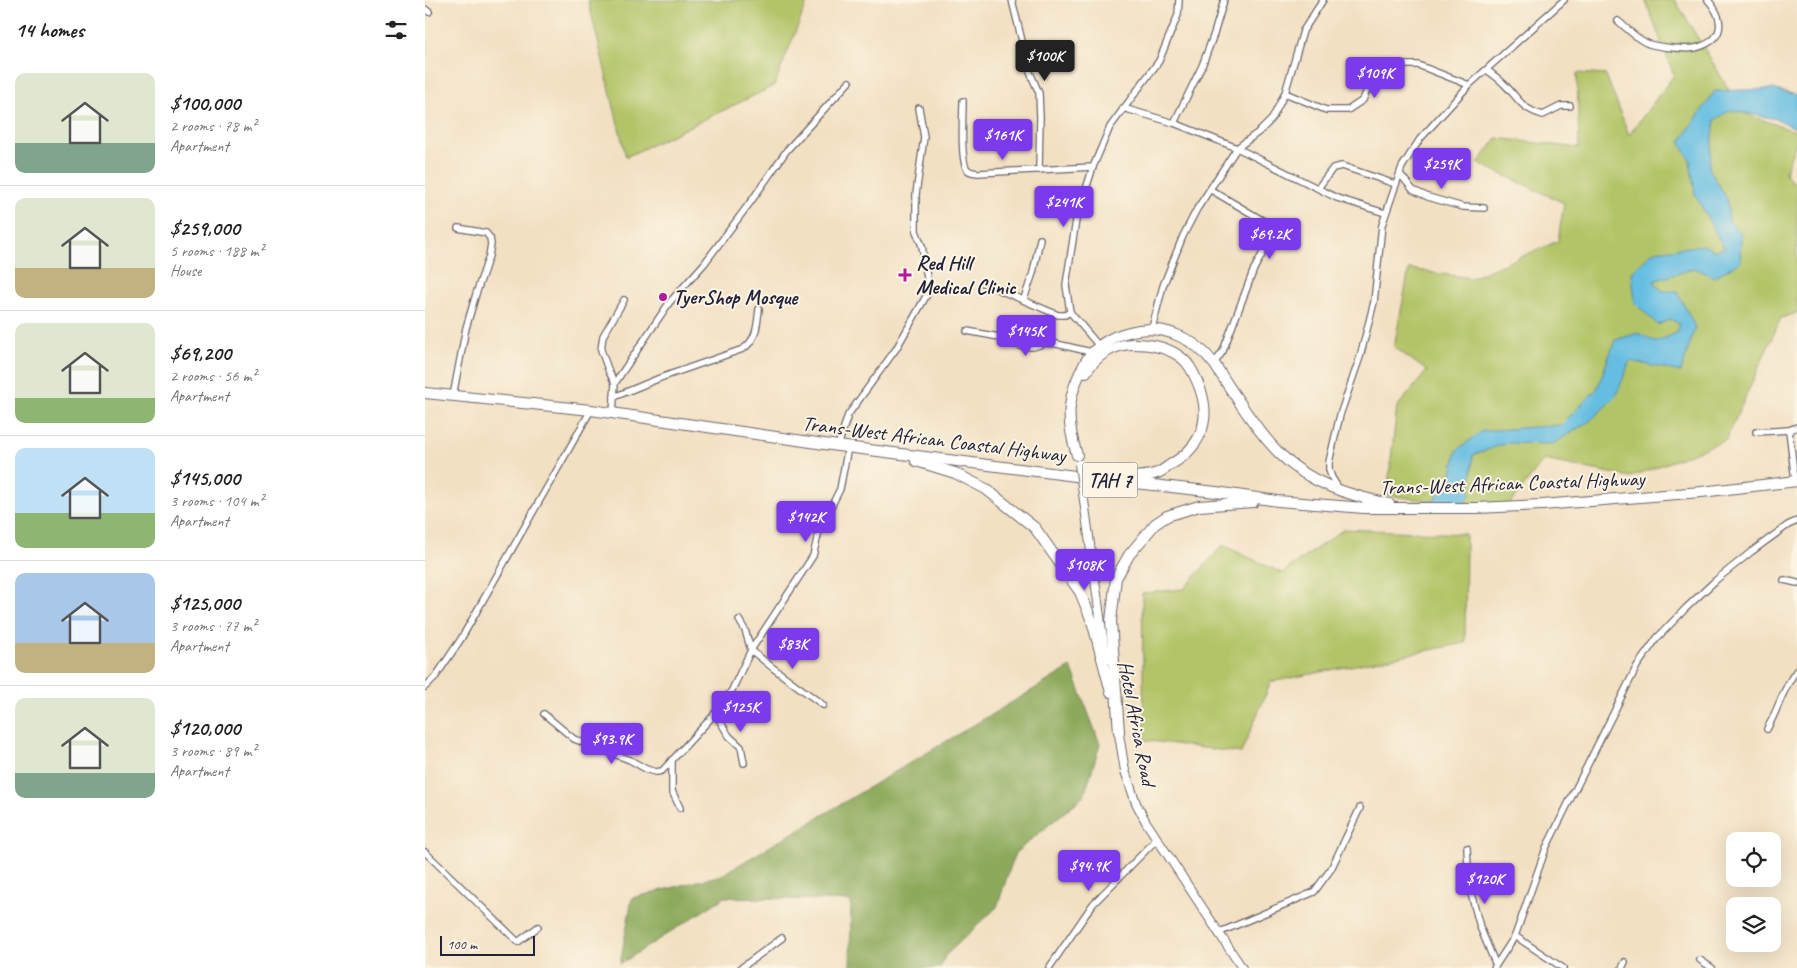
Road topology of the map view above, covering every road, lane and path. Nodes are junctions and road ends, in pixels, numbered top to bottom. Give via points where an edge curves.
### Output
1 (1012, 0) edge
2 (1179, 0) edge
3 (1223, 0) edge
4 (1564, 0) edge
5 (1708, 0) edge
6 (1321, 1) edge
7 (1618, 22) dead end
8 (1487, 70) junction
9 (849, 82) dead end
10 (1469, 86) junction
11 (1285, 93) junction
12 (963, 101) dead end
13 (1570, 106) dead end
14 (919, 108) dead end
15 (1123, 108) junction
16 (1174, 123) junction
17 (1237, 148) junction
18 (1093, 167) junction
19 (1039, 170) junction
20 (1399, 174) junction
21 (1395, 184) junction
22 (1318, 188) junction
23 (1211, 190) junction
24 (1484, 208) dead end
25 (1385, 213) junction
26 (458, 228) dead end
27 (1040, 240) dead end
28 (983, 282) dead end
29 (1024, 299) junction
30 (624, 300) dead end
31 (759, 309) dead end
32 (1070, 312) junction
33 (1152, 328) junction
34 (967, 331) dead end
35 (1095, 349) junction
36 (1214, 364) junction
37 (615, 383) junction
38 (425, 393) edge
39 (453, 396) junction
40 (614, 397) junction
41 (591, 410) junction
42 (613, 413) junction
43 (1797, 427) edge
44 (1789, 430) junction
45 (1757, 432) dead end
46 (848, 447) junction
47 (1078, 460) junction
48 (1099, 479) junction
49 (1796, 481) edge
50 (1340, 491) junction
51 (1278, 501) junction
52 (1410, 508) junction
53 (1797, 521) edge
54 (1784, 580) dead end
55 (1797, 583) edge
56 (739, 620) dead end
57 (751, 650) junction
58 (1797, 670) edge
59 (425, 687) edge
60 (1111, 692) junction
61 (823, 705) dead end
62 (715, 713) junction
63 (544, 714) dead end
64 (1767, 729) dead end
65 (1119, 732) junction
66 (671, 760) junction
67 (744, 763) dead end
68 (680, 808) dead end
69 (1360, 808) dead end
70 (1157, 839) junction
71 (1467, 848) dead end
72 (425, 852) edge
73 (538, 927) dead end
74 (1218, 933) junction
75 (1515, 936) junction
76 (782, 938) dead end
77 (1701, 960) dead end
78 (1495, 966) edge
79 (741, 968) edge
80 (1049, 968) edge
81 (1242, 968) edge
82 (1563, 968) edge
83 (1712, 968) edge

1 - 19 street via 1025,56 1039,93
2 - 15 street via 1178,15 1159,61
3 - 16 street via 1202,66
4 - 8 street
5 - 7 street via 1720,19 1720,28 1710,42 1694,48 1642,41
6 - 11 street via 1303,31
8 - 10 street
8 - 13 street via 1517,101 1534,112 1543,115 1561,106
9 - 37 street via 787,150 704,264 669,303
10 - 11 street via 1418,64 1390,66 1369,85 1363,100 1348,110 1326,110
10 - 20 street via 1420,139
11 - 17 street via 1272,119
12 - 19 street via 965,168 978,173
14 - 46 street via 923,137 916,194 916,230 929,290 896,349 848,415
15 - 16 street
15 - 18 street via 1110,127
16 - 17 street
17 - 22 street
17 - 23 street
18 - 19 street
18 - 32 street via 1076,220 1066,285
20 - 21 street
20 - 24 street via 1413,190 1428,197 1463,207
21 - 22 street via 1342,166 1333,168
21 - 25 street
22 - 25 street via 1337,198
23 - 33 street via 1183,236 1163,286
23 - 36 street via 1274,229 1223,351
25 - 50 street via 1373,302 1329,462 1332,478
26 - 39 street via 487,233 491,244 466,328
27 - 29 street
28 - 29 street
29 - 32 street via 1058,315
30 - 37 street via 603,336 601,350
31 - 40 street via 756,335 743,350
32 - 35 street
33 - 35 highway via 1118,334
33 - 36 highway via 1191,342
34 - 35 street via 999,337 1020,346 1057,344
35 - 47 highway via 1075,380 1071,397 1071,436
36 - 50 highway via 1253,422 1281,455 1313,480
37 - 40 street
38 - 39 highway, Trans-West African Coastal Highway / TAH 7
39 - 41 highway, Trans-West African Coastal Highway / TAH 7
40 - 42 street
41 - 42 highway, Trans-West African Coastal Highway / TAH 7
41 - 59 street via 461,639
42 - 46 highway, Trans-West African Coastal Highway / TAH 7
43 - 44 street
44 - 45 street
44 - 49 street
46 - 48 highway, Trans-West African Coastal Highway / TAH 7
46 - 57 street via 839,489 819,531 813,556
46 - 60 highway via 955,473 986,489 1035,528 1080,592 1092,621
47 - 48 highway via 1074,435 1076,396 1091,364 1104,352 1125,344 1148,344 1168,350 1184,360 1202,393 1205,414 1195,446 1183,458 1157,473
47 - 60 street, Hotel Africa Road, bridge
48 - 51 highway, Trans-West African Coastal Highway / TAH 7
49 - 52 highway, Trans-West African Coastal Highway / TAH 7 via 1542,505
50 - 52 highway
51 - 52 highway, Trans-West African Coastal Highway / TAH 7
51 - 65 highway via 1199,506 1167,516 1129,555 1116,578 1111,620
53 - 75 street via 1710,585 1657,638 1637,666 1545,848
54 - 55 street
56 - 57 street
57 - 61 street
57 - 62 street via 732,690
58 - 64 street
60 - 65 street, Hotel Africa Road
62 - 66 street
62 - 67 street via 729,736 741,747
63 - 66 street via 575,739 646,769 662,771
65 - 70 street, Hotel Africa Road via 1125,771 1136,803
66 - 68 street via 672,791
69 - 74 street via 1331,868 1314,892
70 - 74 street, Hotel Africa Road
70 - 80 street via 1093,904
71 - 78 street via 1469,886
72 - 73 street via 518,942
74 - 81 street, Hotel Africa Road
75 - 78 street
75 - 82 street
76 - 79 street
77 - 83 street

